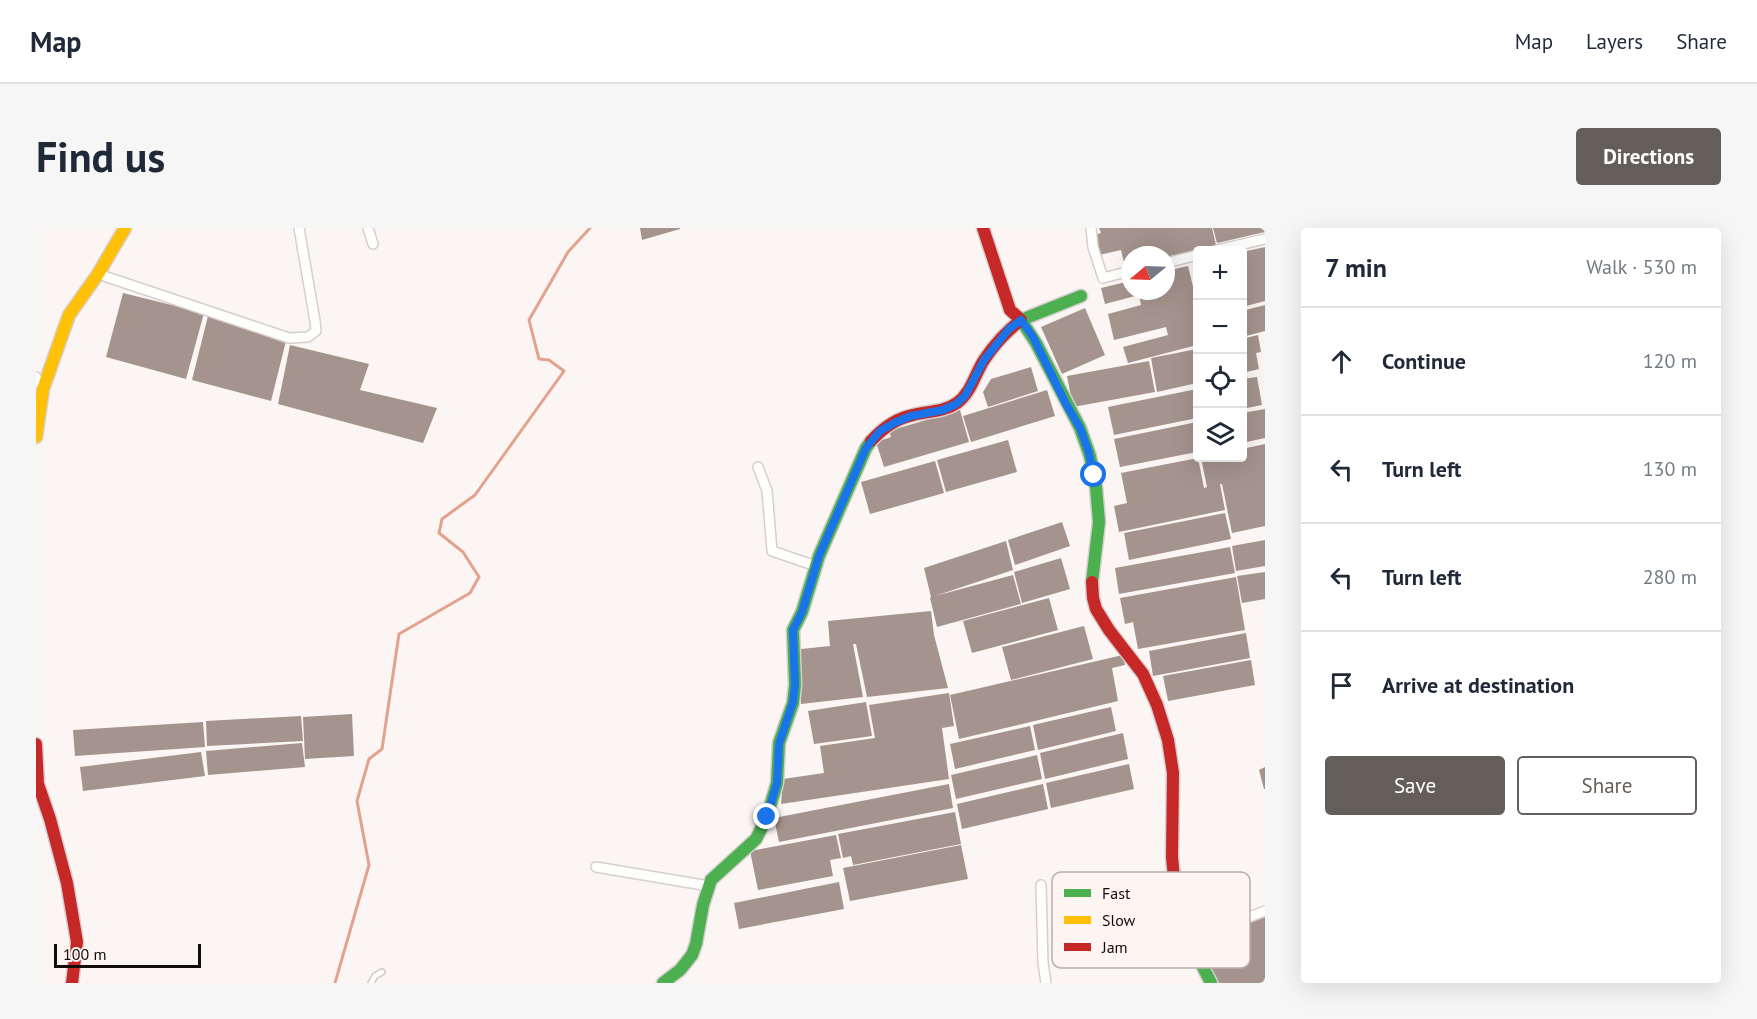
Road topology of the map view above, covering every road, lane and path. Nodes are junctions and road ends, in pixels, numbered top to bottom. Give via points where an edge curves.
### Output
1 (125, 228) edge
2 (299, 228) edge
3 (368, 228) edge
4 (984, 228) edge
5 (1091, 228) edge
6 (1265, 239) edge
7 (373, 244) dead end
8 (1234, 246) edge
9 (1193, 256) edge
10 (1175, 261) edge
11 (98, 273) junction
12 (1121, 273) edge
13 (1081, 296) dead end
14 (1021, 320) junction
15 (36, 377) edge
16 (43, 389) junction
17 (36, 437) edge
18 (758, 467) dead end
19 (816, 567) junction
20 (36, 744) edge
21 (596, 867) dead end
22 (1173, 872) edge
23 (1041, 885) dead end
24 (709, 886) junction
25 (1265, 911) edge
26 (1250, 917) edge
27 (1203, 968) edge
28 (382, 972) dead end
29 (72, 983) edge
30 (371, 983) edge
31 (663, 983) edge
32 (1046, 983) edge
33 (1211, 983) edge

1 - 11 street
2 - 11 street via 316,332 308,337 289,338
3 - 7 street
4 - 14 street via 1010,310
5 - 12 street via 1103,278
6 - 8 street
9 - 10 street
11 - 16 street via 69,315
13 - 14 street
14 - 19 street via 984,360 965,396 956,404 911,416 880,431 866,448
14 - 22 street via 1088,450 1098,508 1093,599 1100,618 1136,661 1148,683 1171,758
15 - 16 street
16 - 17 street
18 - 19 street via 767,492 772,551
19 - 24 street via 793,630 793,702 779,744 777,783 767,817 756,839
20 - 29 street via 38,784 67,883 77,942
21 - 24 street
23 - 32 street
24 - 31 street via 692,955
25 - 26 street
27 - 33 street
28 - 30 lane

